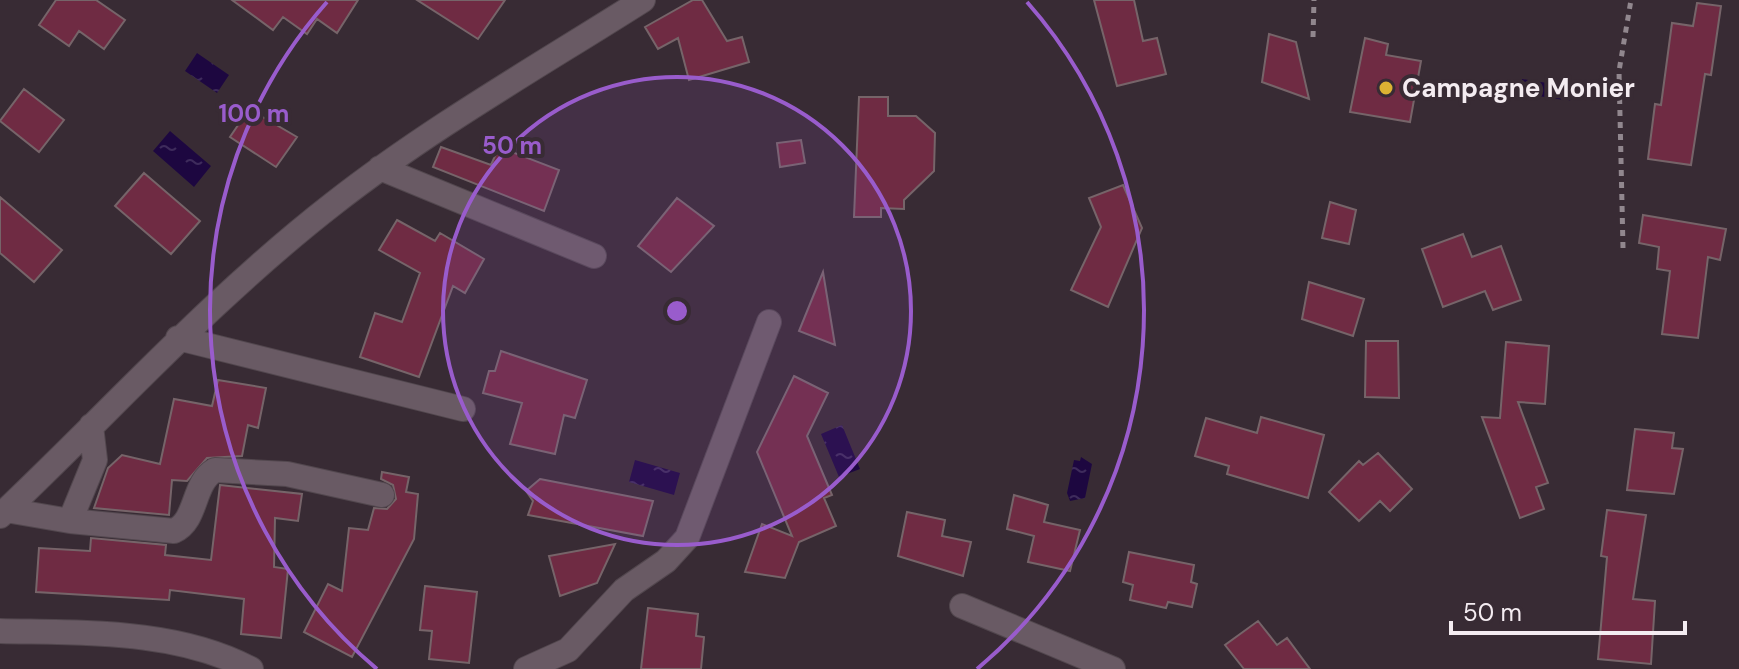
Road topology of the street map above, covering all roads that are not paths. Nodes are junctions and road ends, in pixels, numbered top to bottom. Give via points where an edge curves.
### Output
1 (643, 0) edge
2 (380, 168) junction
3 (594, 256) dead end
4 (769, 322) dead end
5 (178, 338) junction
6 (463, 409) dead end
7 (91, 426) junction
8 (382, 495) dead end
9 (3, 513) edge
10 (70, 521) junction
11 (962, 606) dead end
12 (0, 631) edge
13 (251, 669) edge
14 (526, 669) edge
15 (1113, 669) edge

1 - 2 street
2 - 3 street
2 - 5 street via 269,256
4 - 14 street via 687,538 666,561 624,590 568,650
5 - 6 street
5 - 7 street
7 - 9 street
7 - 10 street via 95,460
8 - 10 street via 287,474 215,470 205,477 178,530
9 - 10 street
11 - 15 street
12 - 13 street via 177,644

